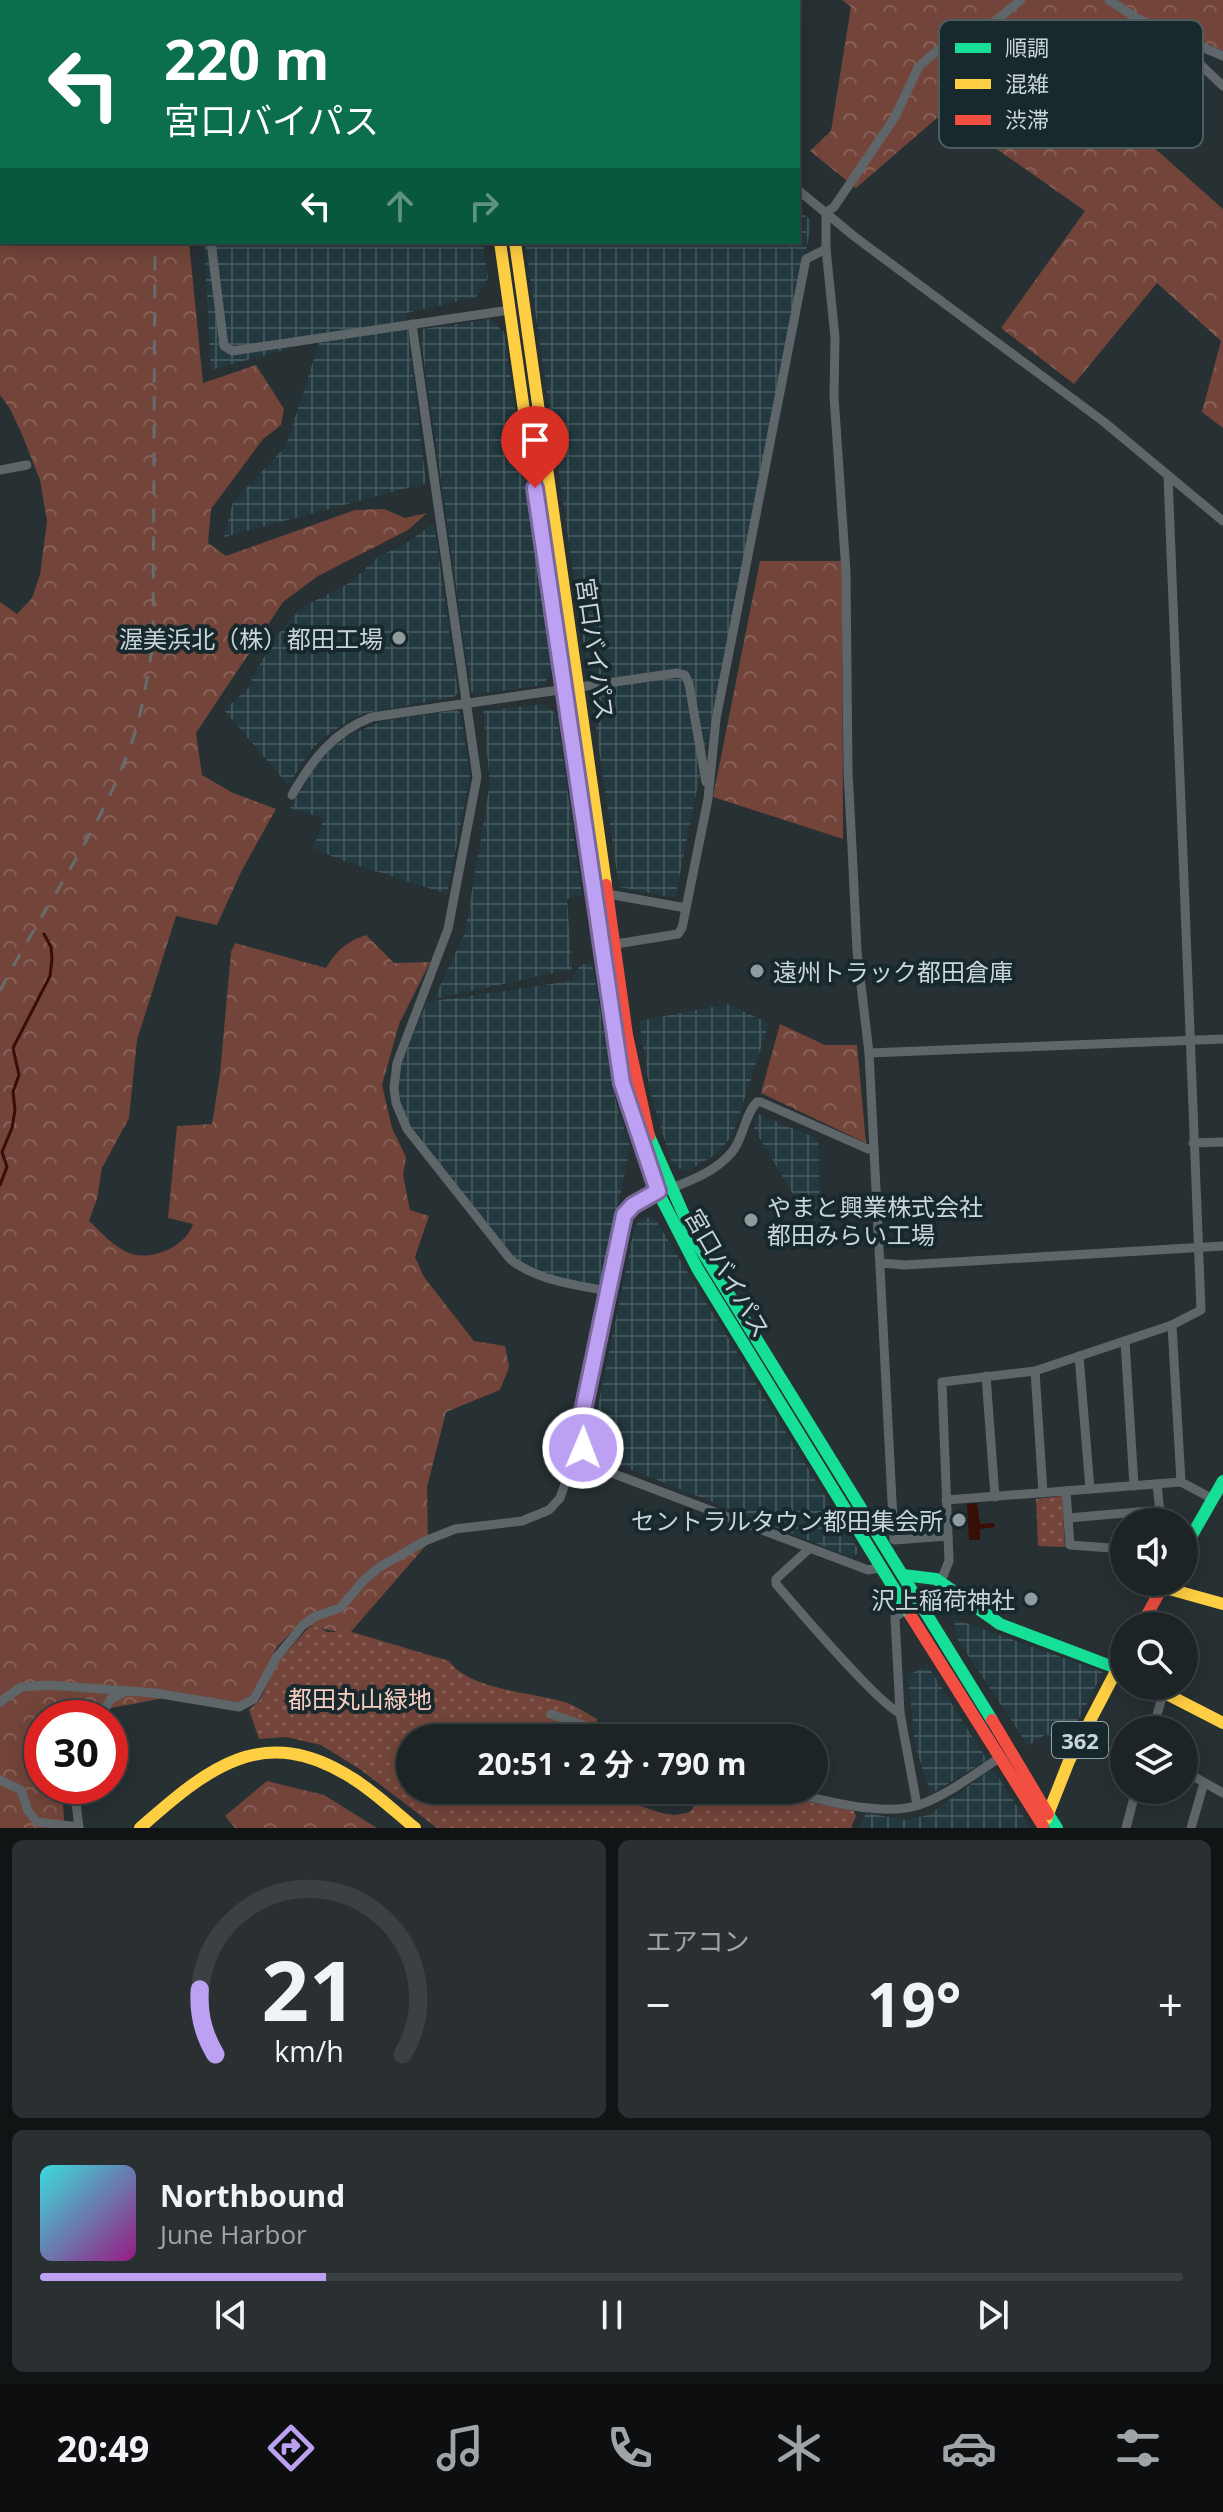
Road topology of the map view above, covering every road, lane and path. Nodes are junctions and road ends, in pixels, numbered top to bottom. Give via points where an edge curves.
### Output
1 (1021, 0) edge
2 (1109, 0) edge
3 (996, 20) edge
4 (1140, 20) edge
5 (1203, 47) edge
6 (939, 50) edge
7 (1223, 56) edge
8 (1203, 67) edge
9 (1223, 86) edge
10 (800, 192) edge
11 (826, 212) junction
12 (211, 244) edge
13 (500, 244) edge
14 (515, 244) edge
15 (826, 249) junction
16 (510, 310) junction
17 (412, 324) junction
18 (27, 465) dead end
19 (0, 470) edge
20 (1168, 476) junction
21 (1223, 521) edge
22 (579, 687) junction
23 (564, 690) junction
24 (466, 702) junction
25 (292, 795) dead end
26 (708, 795) junction
27 (608, 894) junction
28 (686, 908) junction
29 (616, 944) junction
30 (1223, 1039) edge
31 (1191, 1040) junction
32 (869, 1053) junction
33 (1223, 1142) edge
34 (1193, 1143) junction
35 (874, 1149) junction
36 (664, 1189) junction
37 (1223, 1246) edge
38 (1198, 1247) junction
39 (881, 1263) junction
40 (607, 1291) junction
41 (1172, 1325) junction
42 (1125, 1341) junction
43 (1079, 1356) junction
44 (1035, 1371) junction
45 (986, 1376) junction
46 (583, 1448) junction
47 (1223, 1481) edge
48 (1181, 1482) junction
49 (1157, 1484) junction
50 (1134, 1486) junction
51 (1090, 1489) junction
52 (1066, 1491) junction
53 (1043, 1493) junction
54 (995, 1497) junction
55 (1213, 1499) junction
56 (946, 1500) junction
57 (1160, 1508) edge
58 (1110, 1514) edge
59 (1068, 1518) junction
60 (1198, 1525) edge
61 (948, 1536) junction
62 (1110, 1548) edge
63 (809, 1549) junction
64 (880, 1568) junction
65 (903, 1575) junction
66 (941, 1581) junction
67 (1198, 1596) edge
68 (1223, 1604) edge
69 (906, 1610) junction
70 (1110, 1666) edge
71 (1110, 1689) edge
72 (124, 1692) junction
73 (110, 1700) edge
74 (1178, 1700) edge
75 (0, 1702) edge
76 (900, 1713) junction
77 (551, 1714) dead end
78 (1223, 1723) edge
79 (580, 1724) edge
80 (999, 1758) junction
81 (1198, 1779) edge
82 (0, 1780) edge
83 (1204, 1783) junction
84 (1223, 1793) edge
85 (828, 1799) edge
86 (76, 1804) edge
87 (1132, 1804) edge
88 (917, 1805) junction
89 (1047, 1825) edge
90 (79, 1828) edge
91 (140, 1828) edge
92 (415, 1828) edge
93 (1126, 1828) edge
94 (1191, 1828) edge

1 - 3 street
2 - 4 street
5 - 7 street
6 - 11 street via 919,66 888,127
8 - 9 street
10 - 11 street
11 - 15 street
11 - 20 street
12 - 17 street via 227,349
13 - 16 main road, 宮口バイパス / 362
14 - 22 main road, 宮口バイパス / 362
15 - 26 street via 806,259 716,719
15 - 32 street via 846,572 857,951
16 - 17 street
16 - 23 main road, 宮口バイパス / 362
17 - 24 street
18 - 19 street
20 - 21 street
20 - 31 street
22 - 23 street
22 - 26 street via 685,675
22 - 27 main road, 宮口バイパス / 362
23 - 24 street
23 - 36 main road, 宮口バイパス / 362 via 622,1083
24 - 25 street via 382,715 351,726 314,758
24 - 40 street via 477,777 448,929 397,1063 396,1103 407,1129 510,1259 540,1276
26 - 28 street
27 - 28 street
27 - 29 main road, 宮口バイパス / 362
28 - 29 street via 678,934
29 - 36 main road, 宮口バイパス / 362 via 627,1035
30 - 31 street
31 - 32 street
31 - 34 street
32 - 35 street
33 - 34 street
34 - 38 street
35 - 36 street via 757,1102 725,1159 708,1172
35 - 39 street
36 - 40 street via 624,1215
36 - 64 main road, 宮口バイパス / 362 via 697,1268
36 - 65 main road, 宮口バイパス / 362
37 - 38 street
38 - 39 street
38 - 41 street via 1201,1310
39 - 61 street via 894,1540
40 - 46 street via 580,1425
41 - 42 street
41 - 48 street
42 - 43 street
42 - 50 street
43 - 44 street
43 - 51 street
44 - 45 street
44 - 53 street
45 - 54 street
45 - 56 street via 942,1382
46 - 63 street via 593,1463 609,1472
46 - 72 street via 549,1510 522,1521 455,1529 378,1568 340,1608 303,1625 276,1658 254,1699 244,1705
47 - 55 main road
48 - 49 street
48 - 55 street
49 - 50 street
49 - 57 street
50 - 51 street
51 - 52 street
52 - 53 street
52 - 59 street
53 - 54 street
54 - 56 street
55 - 60 main road
56 - 61 street
58 - 59 street
59 - 62 street via 1070,1545
61 - 66 street via 949,1561
63 - 64 street via 868,1570
63 - 76 street via 776,1584 874,1692
64 - 69 main road, 宮口バイパス / 362
65 - 66 main road
65 - 89 main road, 宮口バイパス / 362
66 - 70 main road via 1000,1624
67 - 68 main road
69 - 76 street via 895,1617
69 - 80 main road, 宮口バイパス / 362
71 - 89 main road, 362 via 1069,1761
72 - 73 street
72 - 75 street via 21,1687
74 - 78 main road
76 - 88 street
77 - 79 street
80 - 88 street
80 - 89 main road, 宮口バイパス / 362
81 - 83 street
82 - 90 street via 21,1790 37,1822
83 - 84 street
83 - 94 street
85 - 88 street via 882,1809
86 - 90 street
87 - 93 street
91 - 92 main road via 213,1769 274,1752 335,1767

